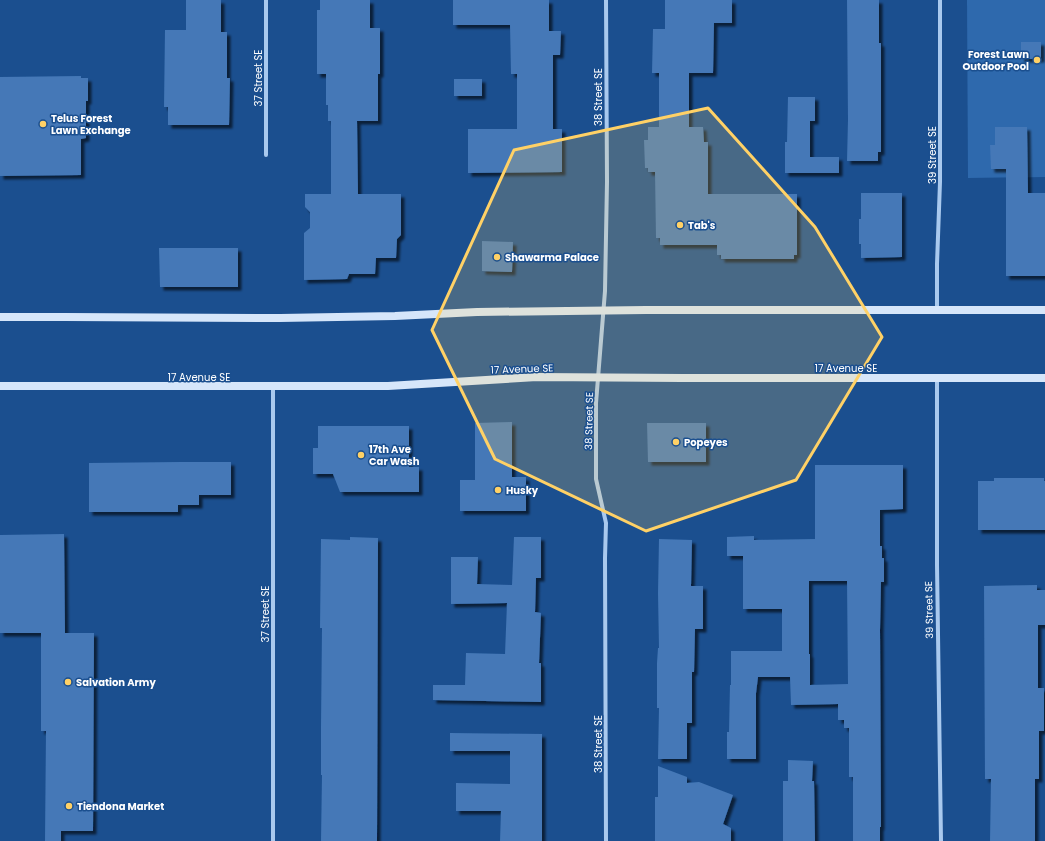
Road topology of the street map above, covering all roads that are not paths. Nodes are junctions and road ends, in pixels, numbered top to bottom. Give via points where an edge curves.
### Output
1 (266, 0) edge
2 (606, 0) edge
3 (940, 0) edge
4 (266, 155) dead end
5 (1045, 310) edge
6 (603, 311) junction
7 (937, 311) junction
8 (0, 317) edge
9 (598, 378) junction
10 (937, 378) junction
11 (1045, 378) edge
12 (0, 386) edge
13 (273, 387) junction
14 (273, 841) edge
15 (606, 841) edge
16 (941, 841) edge

1 - 4 street, 37 Street SE
2 - 6 street, 38 Street SE via 607,182
3 - 7 street, 39 Street SE
5 - 7 main road
6 - 7 main road
6 - 8 main road via 280,318
6 - 9 street, 38 Street SE
9 - 10 main road, 17 Avenue SE
9 - 13 main road, 17 Avenue SE via 537,377 388,386
9 - 15 street, 38 Street SE via 596,479 606,523
10 - 11 main road, 17 Avenue SE
10 - 16 street, 39 Street SE
12 - 13 main road, 17 Avenue SE
13 - 14 street, 37 Street SE

